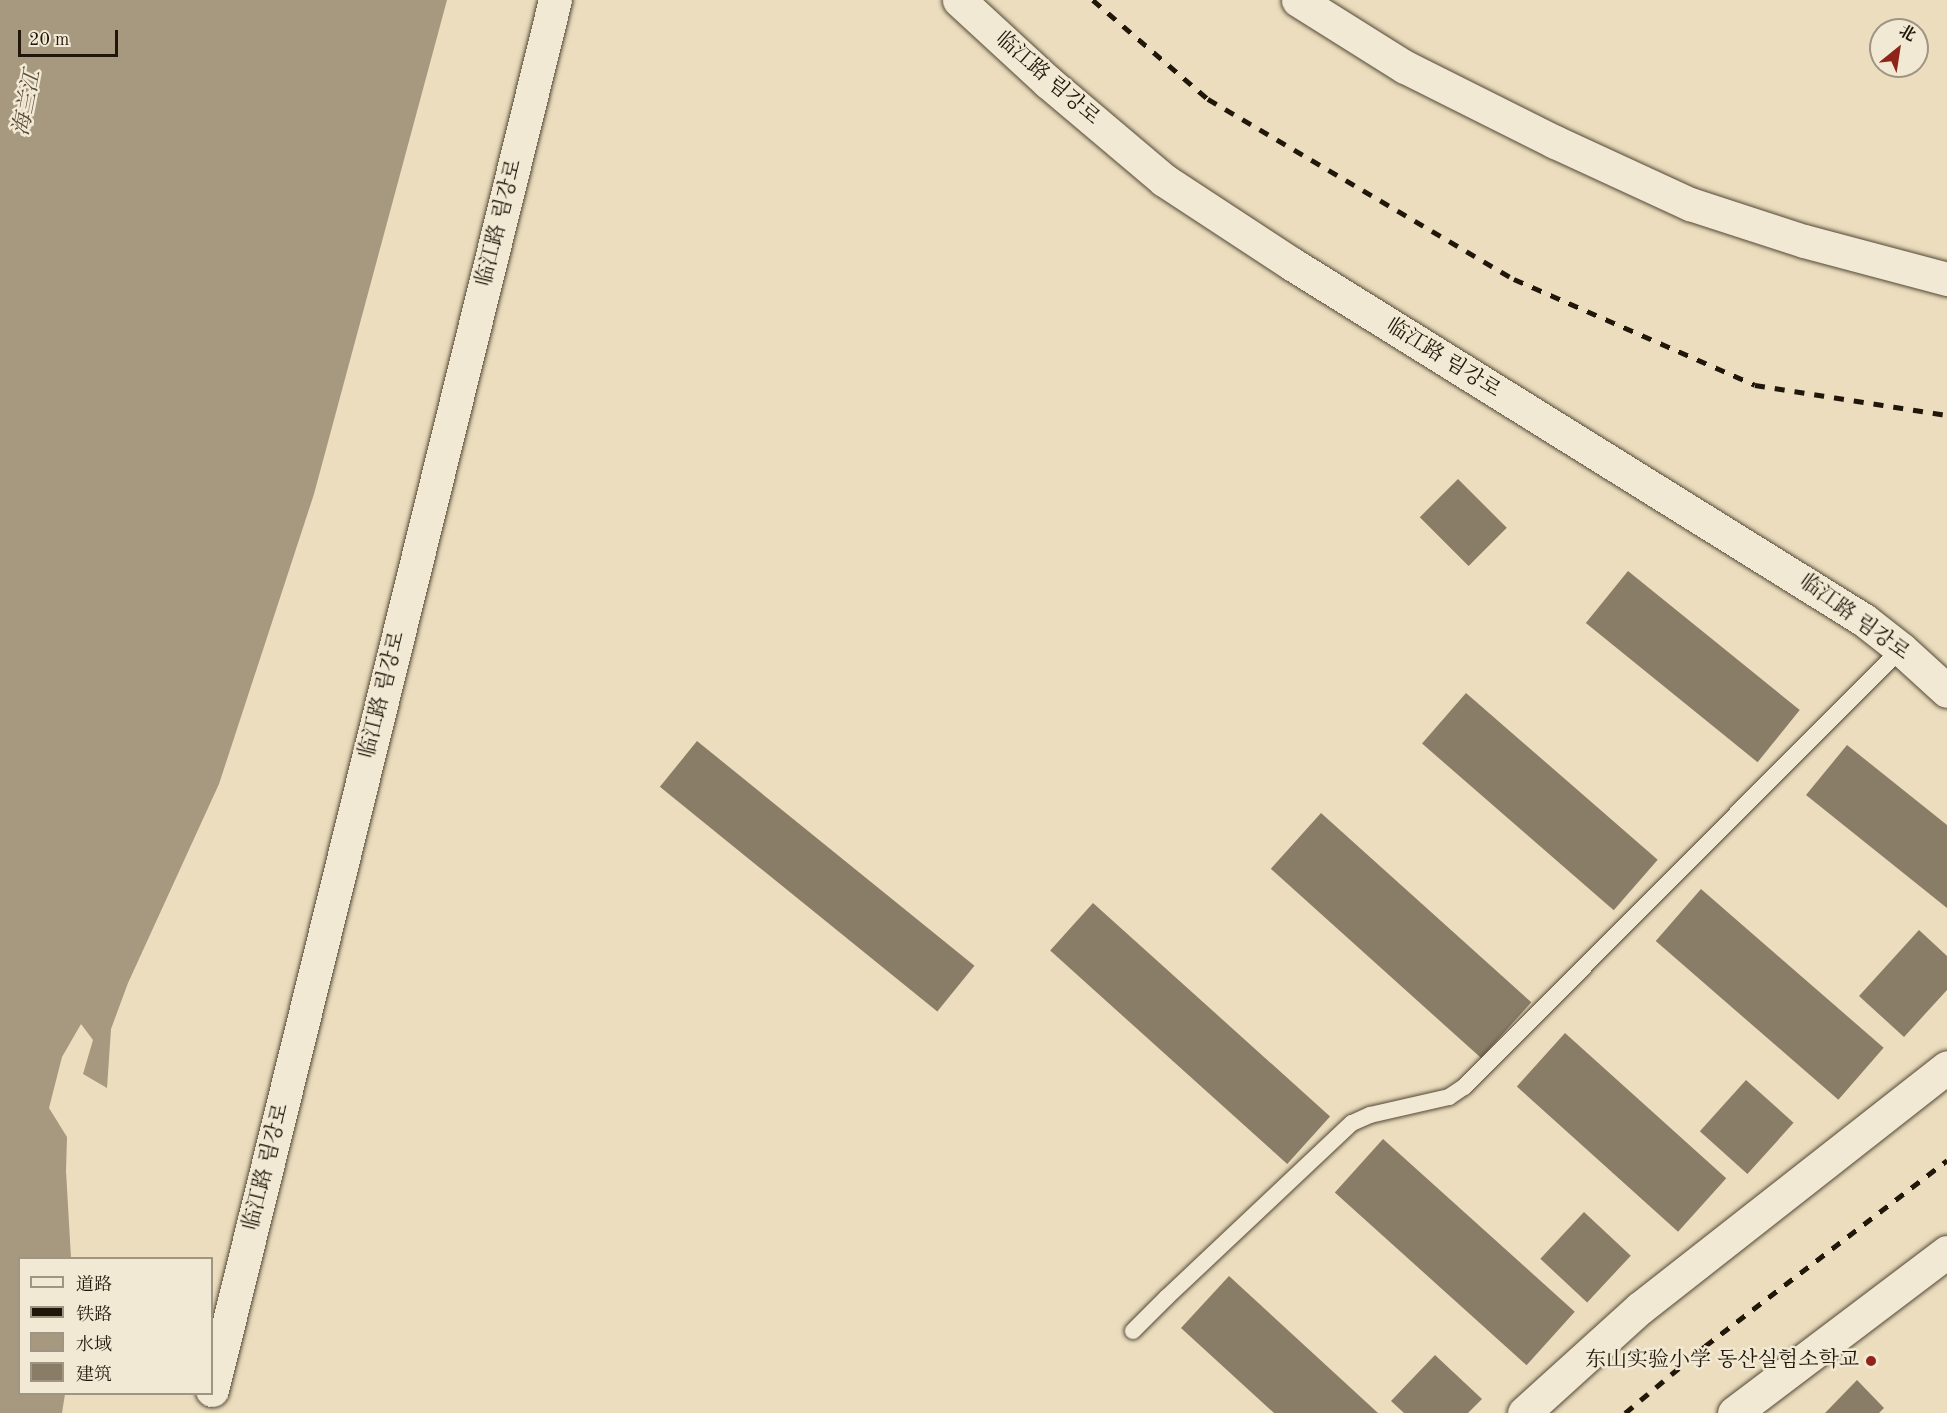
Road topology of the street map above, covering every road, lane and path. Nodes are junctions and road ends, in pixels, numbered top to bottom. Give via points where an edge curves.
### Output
1 (555, 0) edge
2 (959, 0) edge
3 (1298, 0) edge
4 (1947, 279) edge
5 (1901, 649) junction
6 (1947, 691) edge
7 (1947, 1067) edge
8 (1947, 1252) edge
9 (1134, 1331) dead end
10 (213, 1384) edge
11 (210, 1395) edge
12 (206, 1413) edge
13 (1524, 1413) edge
14 (1734, 1413) edge

1 - 10 street, 临江路 림강로
2 - 5 street, 临江路 림강로 via 1164,180 1461,370 1785,569
3 - 4 street via 1405,67 1690,204 1804,241
5 - 6 street, 临江路 림강로
5 - 9 lane via 1464,1087 1449,1097 1370,1115 1352,1123
7 - 13 street via 1640,1308
8 - 14 street
11 - 12 street, 临江路 림강로

